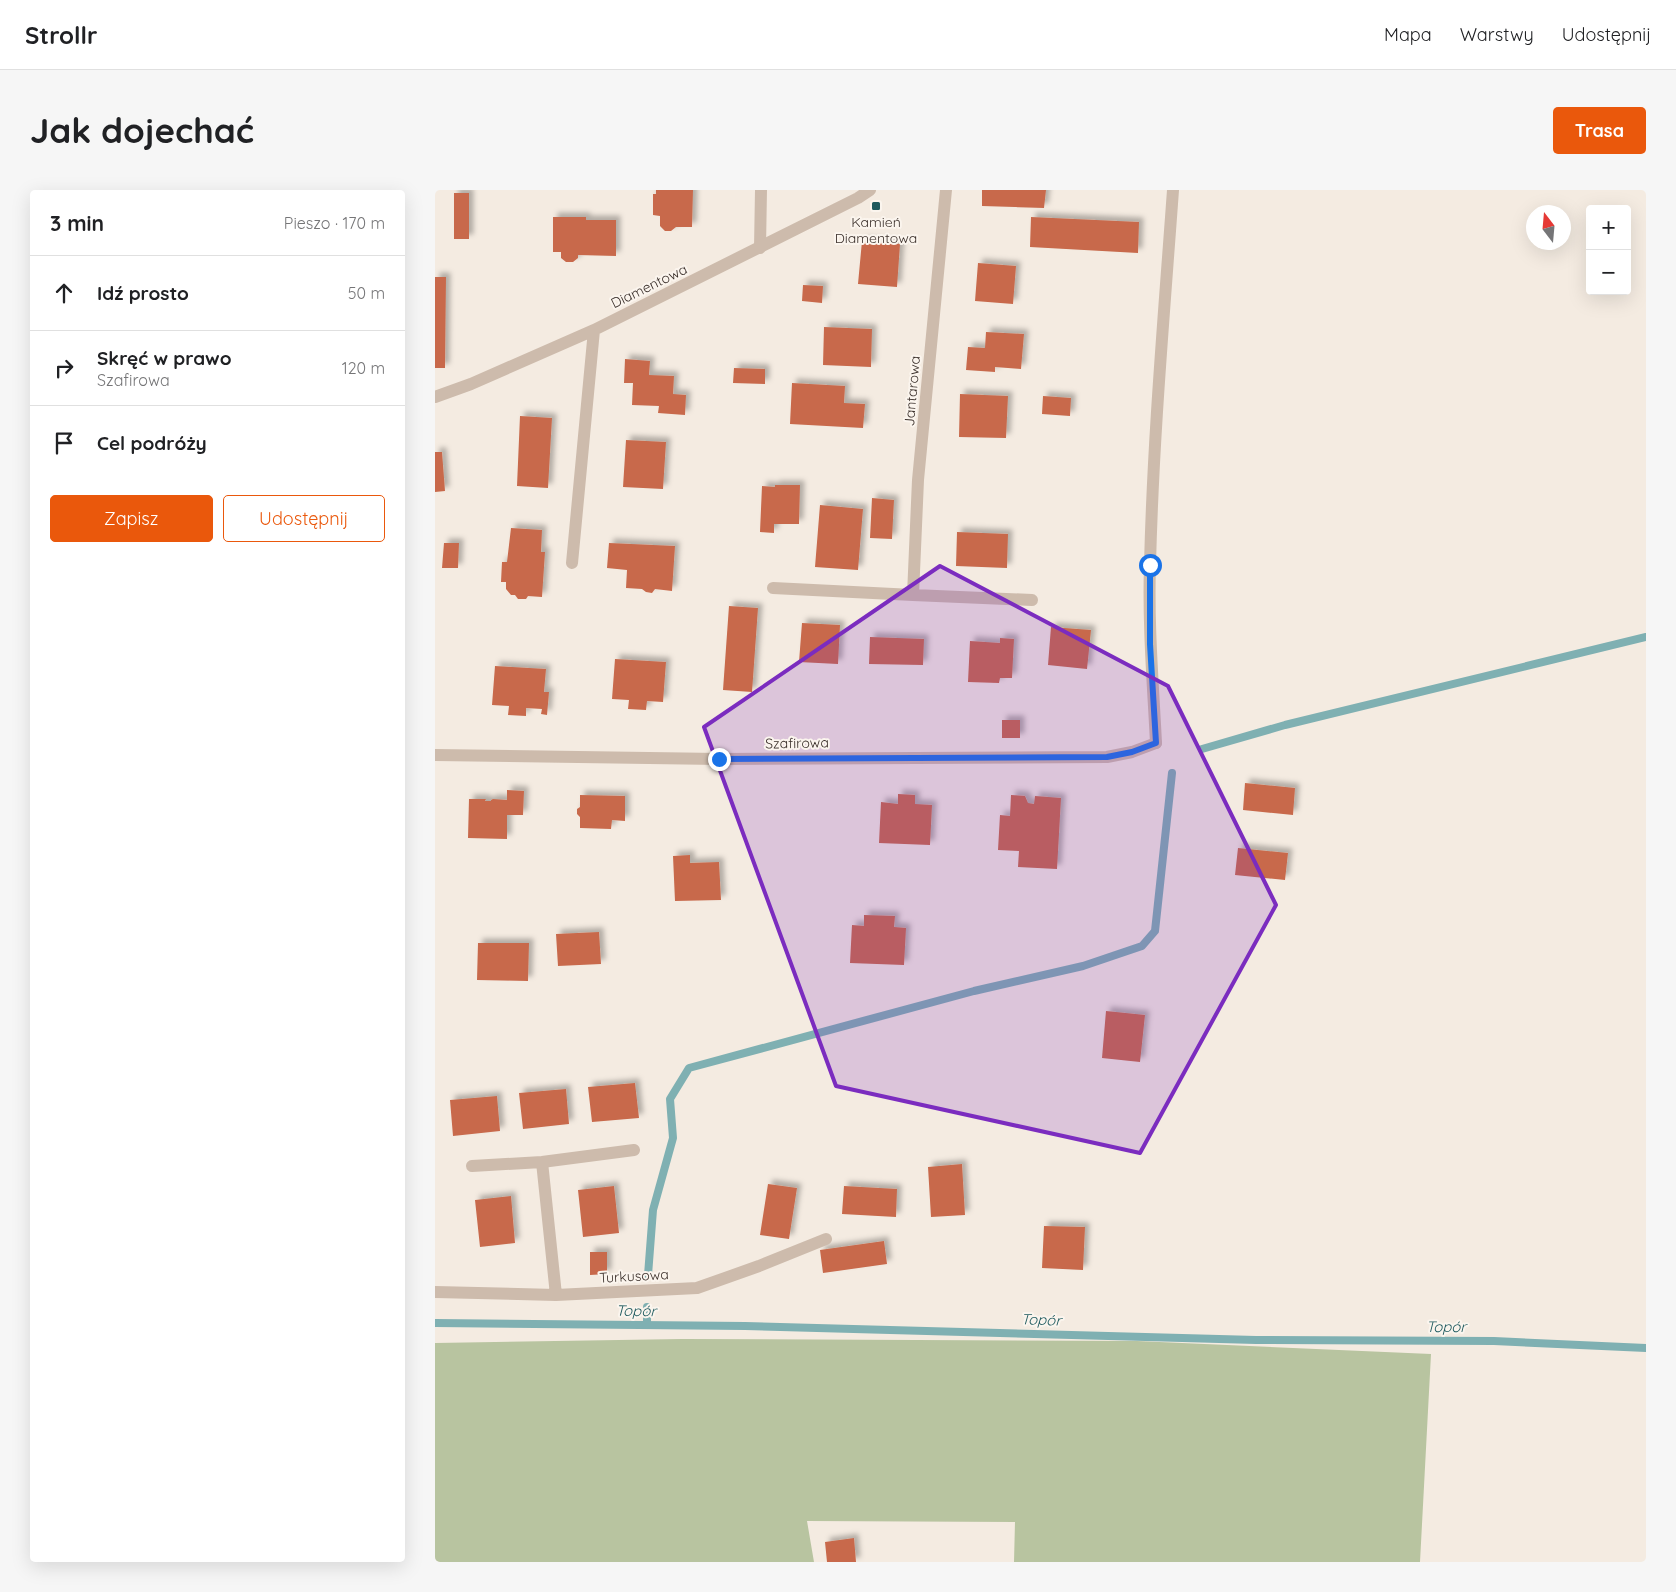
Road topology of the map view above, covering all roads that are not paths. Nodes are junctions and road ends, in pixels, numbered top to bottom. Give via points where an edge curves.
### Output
1 (761, 190) edge
2 (870, 190) edge
3 (946, 190) edge
4 (1173, 190) edge
5 (760, 248) junction
6 (594, 330) junction
7 (435, 396) edge
8 (572, 564) dead end
9 (773, 588) dead end
10 (913, 594) junction
11 (1032, 600) dead end
12 (435, 755) edge
13 (634, 1150) dead end
14 (542, 1162) junction
15 (473, 1166) dead end
16 (827, 1239) dead end
17 (435, 1292) edge
18 (555, 1295) junction

1 - 5 street
2 - 5 street, Diamentowa
3 - 10 street, Jantarowa via 918,480
4 - 12 street, Szafirowa via 1158,390 1150,565 1150,644 1156,743 1107,757 719,759
5 - 6 street, Diamentowa
6 - 7 street, Diamentowa via 471,384
6 - 8 street
9 - 10 street
10 - 11 street
13 - 14 street
14 - 15 street
14 - 18 street
16 - 18 street, Turkusowa via 697,1288
17 - 18 street, Turkusowa

